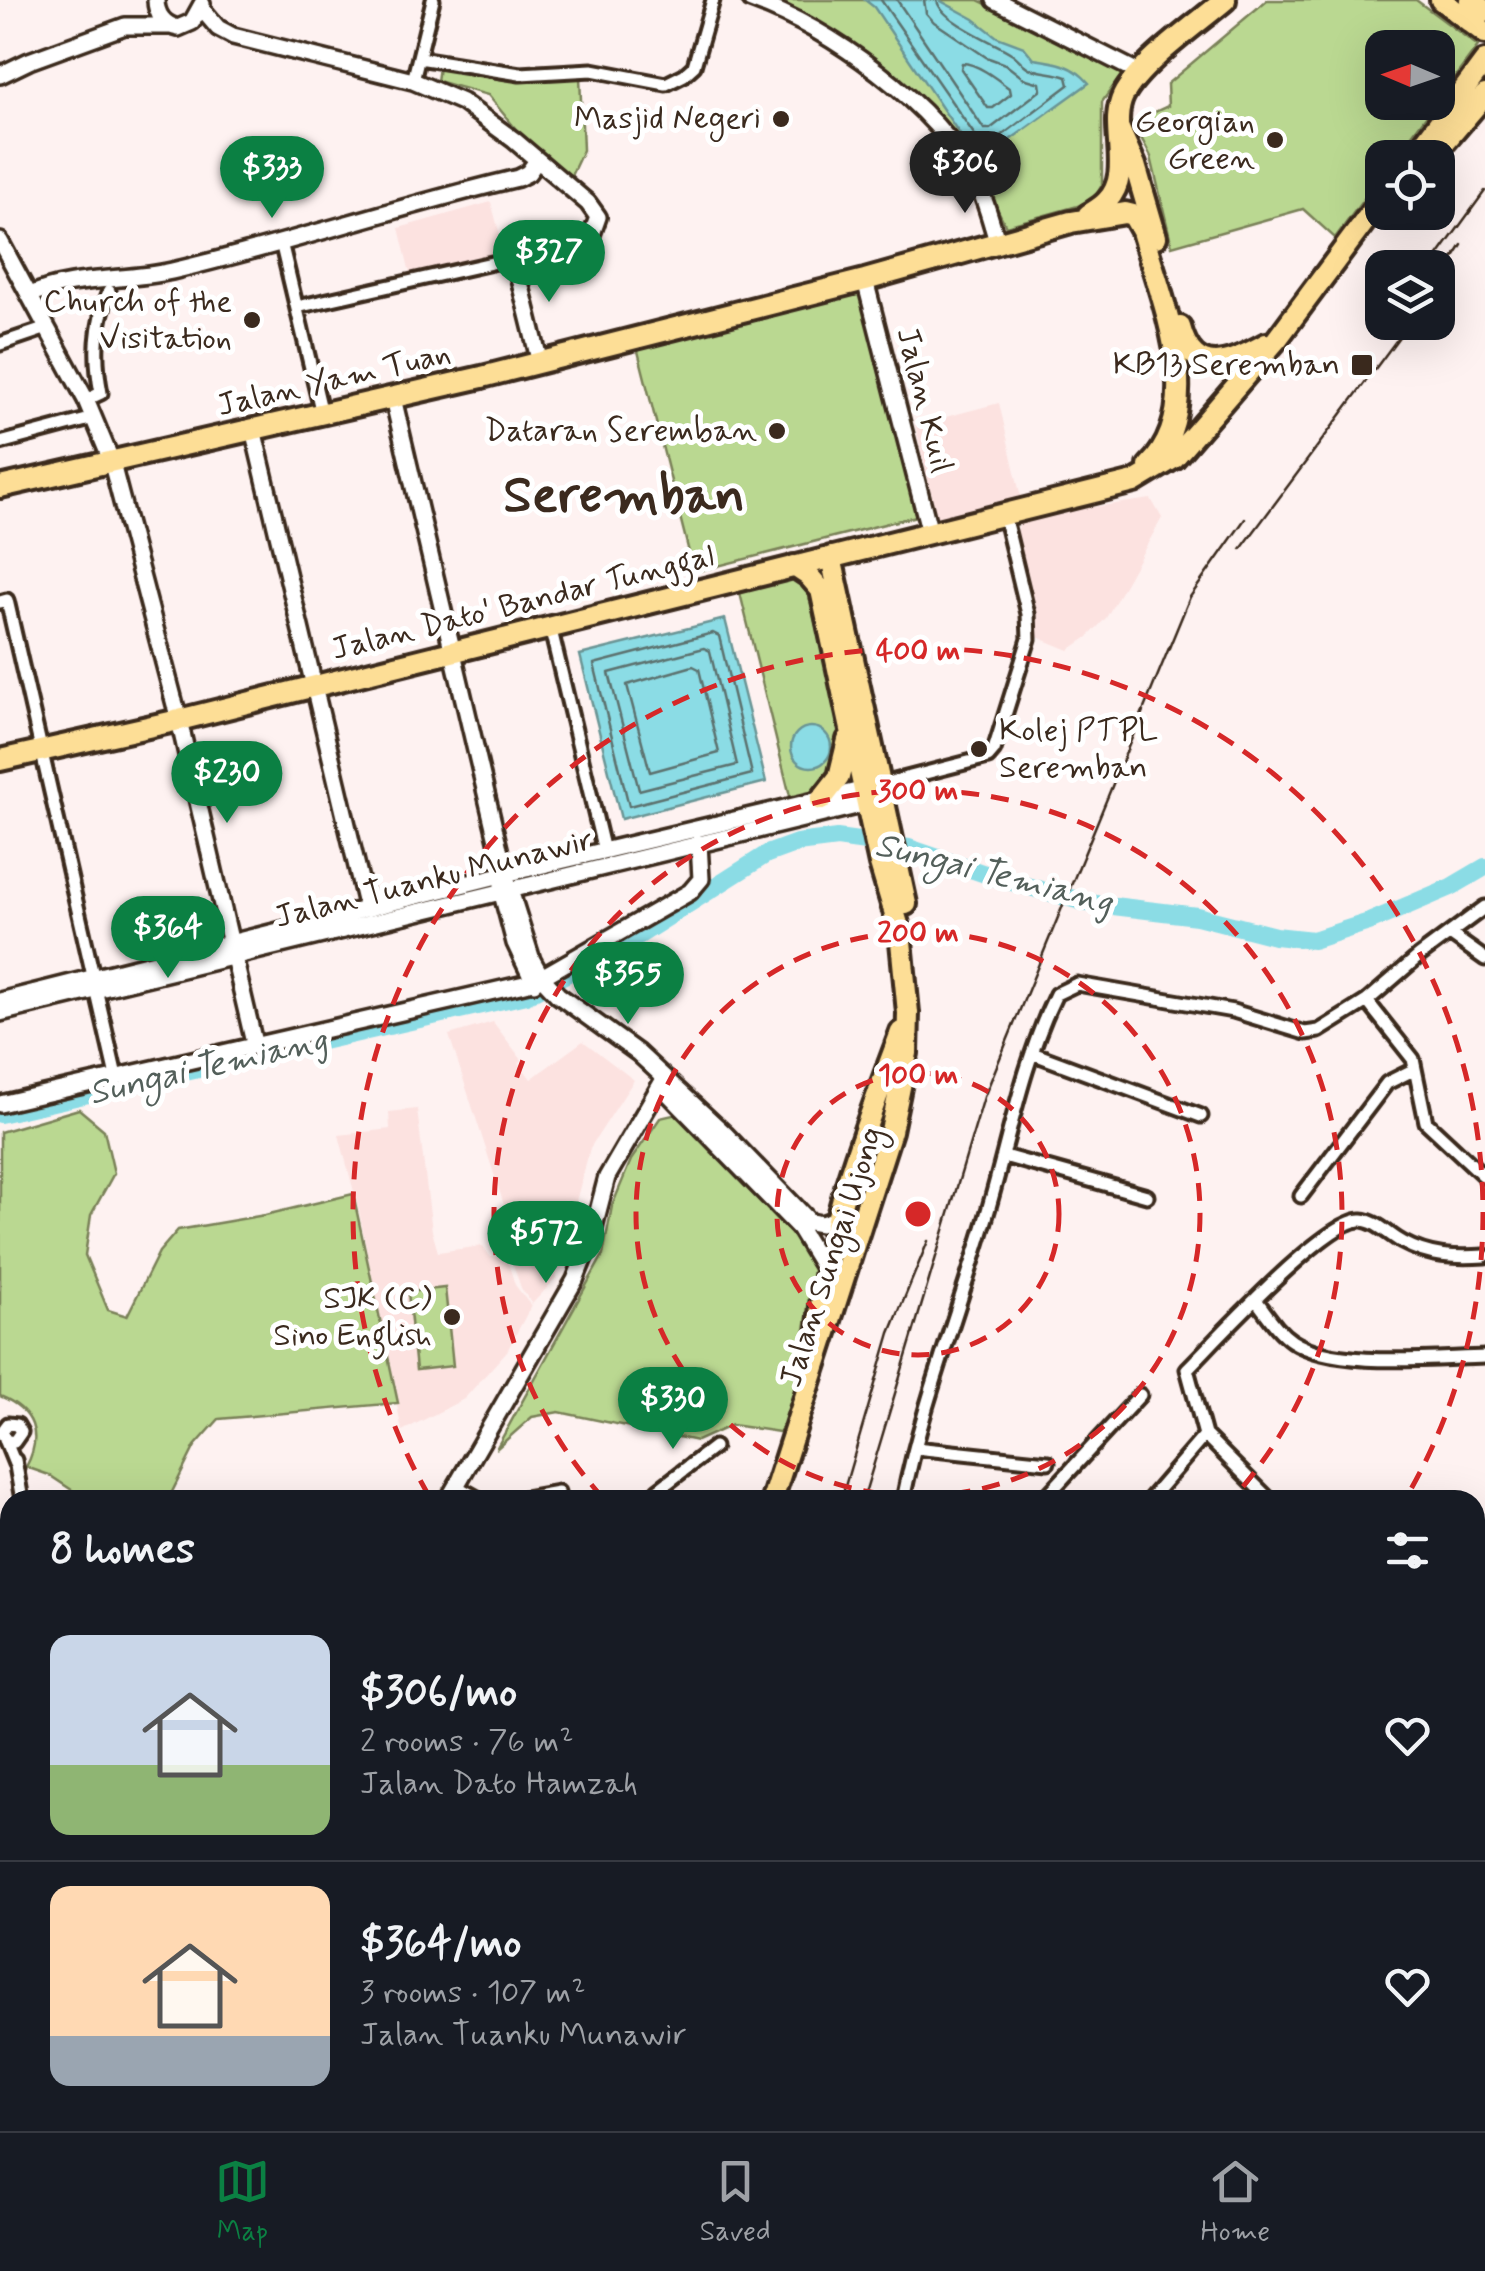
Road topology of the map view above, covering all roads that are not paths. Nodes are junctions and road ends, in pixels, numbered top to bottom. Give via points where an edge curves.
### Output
1 (152, 0) edge
2 (434, 0) edge
3 (712, 0) edge
4 (751, 0) edge
5 (996, 0) edge
6 (1225, 0) edge
7 (1441, 0) edge
8 (1470, 0) edge
9 (202, 4) edge
10 (1485, 11) edge
11 (125, 26) junction
12 (174, 27) junction
13 (1485, 33) edge
14 (232, 36) junction
15 (419, 58) junction
16 (1485, 61) edge
17 (1140, 73) junction
18 (0, 75) edge
19 (413, 81) junction
20 (1485, 95) edge
21 (1119, 128) junction
22 (1426, 140) edge
23 (1446, 140) edge
24 (536, 162) junction
25 (1086, 218) junction
26 (1365, 221) edge
27 (1368, 230) edge
28 (0, 241) edge
29 (281, 242) junction
30 (998, 244) junction
31 (514, 258) junction
32 (1331, 266) junction
33 (864, 280) junction
34 (108, 291) dead end
35 (30, 295) junction
36 (296, 308) junction
37 (47, 328) junction
38 (1277, 338) junction
39 (0, 344) edge
40 (540, 363) junction
41 (393, 398) junction
42 (86, 400) junction
43 (322, 414) junction
44 (94, 418) junction
45 (252, 429) junction
46 (0, 443) edge
47 (111, 460) junction
48 (0, 487) edge
49 (1119, 487) junction
50 (1004, 515) junction
51 (930, 533) junction
52 (831, 557) junction
53 (794, 566) junction
54 (0, 602) edge
55 (550, 626) junction
56 (452, 651) junction
57 (314, 686) junction
58 (179, 720) junction
59 (850, 724) junction
60 (41, 750) junction
61 (0, 760) edge
62 (872, 795) junction
63 (821, 800) junction
64 (699, 843) junction
65 (604, 851) junction
66 (888, 864) junction
67 (506, 884) junction
68 (1485, 907) edge
69 (367, 908) junction
70 (1450, 934) junction
71 (233, 949) junction
72 (1485, 959) edge
73 (95, 983) junction
74 (545, 988) junction
75 (0, 1000) edge
76 (1368, 1002) junction
77 (0, 1013) edge
78 (908, 1013) junction
79 (254, 1043) junction
80 (1032, 1053) junction
81 (1414, 1069) junction
82 (116, 1076) junction
83 (662, 1082) junction
84 (0, 1104) edge
85 (1201, 1116) dead end
86 (1004, 1156) junction
87 (1485, 1178) edge
88 (1147, 1196) dead end
89 (1301, 1196) dead end
90 (781, 1202) junction
91 (839, 1218) junction
92 (1485, 1256) edge
93 (824, 1268) junction
94 (1256, 1300) junction
95 (1485, 1358) edge
96 (817, 1362) junction
97 (1140, 1395) dead end
98 (1205, 1434) junction
99 (714, 1447) dead end
100 (915, 1448) junction
101 (1048, 1462) dead end
102 (14, 1464) junction
103 (20, 1490) edge
104 (454, 1490) edge
105 (658, 1490) edge
106 (775, 1490) edge
107 (789, 1490) edge
108 (905, 1490) edge
109 (1052, 1490) edge
110 (1157, 1490) edge
111 (1260, 1490) edge

1 - 11 main road
1 - 12 main road
2 - 15 street
3 - 15 street via 694,66 666,84 592,70 508,73
4 - 30 main road via 830,38 914,106 972,174
5 - 17 main road
6 - 17 highway
7 - 13 highway
8 - 10 highway
9 - 12 main road via 192,22
9 - 14 main road
11 - 12 main road
11 - 18 main road
12 - 14 main road
14 - 19 main road
15 - 19 street
16 - 22 highway
17 - 21 highway via 1120,104
19 - 24 main road via 462,102
20 - 23 highway
21 - 25 highway via 1116,185
21 - 38 highway via 1188,351 1204,361 1226,362
24 - 29 main road via 518,178
24 - 31 main road via 588,203 598,224 586,238
25 - 30 highway, Jalan Yam Tuan
25 - 49 highway, Jalan Yam Tuan via 1125,213 1138,221 1178,363 1176,410 1165,448
26 - 32 highway
27 - 32 highway
28 - 35 main road
29 - 35 main road via 168,272 55,285
29 - 36 street
30 - 33 highway, Jalan Yam Tuan
31 - 36 street
31 - 40 main road
32 - 38 highway
33 - 40 highway, Jalan Yam Tuan
33 - 51 main road, Jalan Kuil
34 - 42 street via 95,349 100,393
35 - 37 main road
36 - 43 street
37 - 39 street
37 - 42 main road
38 - 49 highway via 1174,458
40 - 41 highway, Jalan Yam Tuan
41 - 43 highway, Jalan Yam Tuan
41 - 56 main road
42 - 44 main road
43 - 45 highway, Jalan Yam Tuan
44 - 46 street
44 - 47 main road
45 - 47 highway, Jalan Yam Tuan
45 - 57 main road
47 - 48 highway, Jalan Yam Tuan
47 - 58 main road
49 - 50 highway, Jalan Dato' Bandar Tunggal
50 - 51 highway, Jalan Dato' Bandar Tunggal
50 - 62 street via 1029,639 994,750
51 - 52 highway, Jalan Dato' Bandar Tunggal
52 - 53 highway, Jalan Dato' Bandar Tunggal
52 - 62 highway, Jalan Sungai Ujong
53 - 55 highway, Jalan Dato' Bandar Tunggal
53 - 59 highway, Jalan Sungai Ujong via 821,590
54 - 60 street via 6,600
55 - 56 highway, Jalan Dato' Bandar Tunggal
55 - 65 street
56 - 57 highway, Jalan Dato' Bandar Tunggal
56 - 67 main road
57 - 58 highway, Jalan Dato' Bandar Tunggal
57 - 69 main road
58 - 60 highway, Jalan Dato' Bandar Tunggal
58 - 71 main road
59 - 62 highway, Jalan Sungai Ujong
59 - 63 highway via 845,764
60 - 61 highway, Jalan Dato' Bandar Tunggal
60 - 73 street
62 - 63 main road, Jalan Tuanku Munawir
62 - 64 main road, Jalan Tuanku Munawir
62 - 66 highway, Jalan Sungai Ujong
63 - 65 main road, Jalan Tuanku Munawir
64 - 67 main road, Jalan Tuanku Munawir
64 - 74 main road via 701,879 690,892
65 - 67 main road, Jalan Tuanku Munawir
66 - 78 highway, Jalan Sungai Ujong
66 - 107 highway, Jalan Sungai Ujong via 916,954 920,1012 912,1094
67 - 69 main road, Jalan Tuanku Munawir
67 - 71 main road, Jalan Tuanku Munawir
67 - 74 main road
68 - 70 street
69 - 71 main road, Jalan Tuanku Munawir
70 - 72 street
70 - 76 street
71 - 73 main road, Jalan Tuanku Munawir
71 - 79 main road
73 - 75 main road, Jalan Tuanku Munawir
73 - 77 main road, Jalan Tuanku Munawir
73 - 82 street
74 - 79 main road
74 - 83 main road
76 - 80 street via 1305,1033 1233,1011 1077,984 1056,994
76 - 81 street via 1413,1058
78 - 91 highway
78 - 96 highway, Jalan Sungai Ujong via 891,1132
79 - 82 main road
80 - 85 street
80 - 86 street
81 - 87 street via 1426,1122
81 - 89 street via 1387,1082
82 - 84 main road
83 - 90 main road
83 - 104 main road via 607,1176 575,1280
86 - 88 street
86 - 100 street
90 - 91 main road via 810,1222
90 - 93 main road
91 - 93 highway
92 - 94 street via 1431,1255 1359,1219 1293,1263
93 - 96 highway
94 - 95 street via 1292,1340 1317,1352
94 - 98 street via 1187,1368
96 - 106 highway, Jalan Sungai Ujong
97 - 109 street
98 - 110 street
98 - 111 street
99 - 105 street
100 - 101 street
100 - 108 street
102 - 102 street via 2,1430 12,1423 20,1430
102 - 103 street

